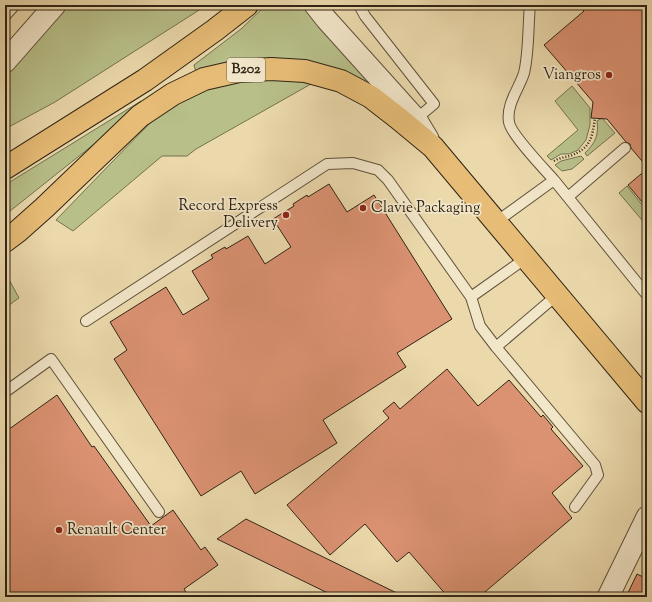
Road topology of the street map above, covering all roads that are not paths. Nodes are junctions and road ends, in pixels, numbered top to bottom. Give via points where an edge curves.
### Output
1 (15, 5) edge
2 (55, 5) edge
3 (360, 5) edge
4 (530, 5) edge
5 (242, 8) edge
6 (322, 10) edge
7 (5, 16) edge
8 (7, 54) edge
9 (416, 119) junction
10 (433, 148) junction
11 (625, 148) dead end
12 (11, 163) edge
13 (554, 180) junction
14 (568, 197) junction
15 (496, 222) junction
16 (5, 241) edge
17 (526, 258) junction
18 (557, 295) junction
19 (647, 296) edge
20 (471, 297) junction
21 (86, 321) dead end
22 (496, 346) junction
23 (5, 392) edge
24 (647, 402) edge
25 (575, 507) dead end
26 (159, 512) dead end
27 (647, 517) edge
28 (608, 597) edge

1 - 7 lane
2 - 8 street
3 - 9 lane via 434,104
4 - 13 lane via 524,72 508,112 509,123 514,133
5 - 12 highway via 145,80
6 - 9 street
9 - 10 street
10 - 15 highway
10 - 16 highway, B202 via 371,97 341,81 305,71 240,71 204,79 173,94 140,116
11 - 14 lane
13 - 14 lane
13 - 15 lane
14 - 19 lane
15 - 17 highway
17 - 18 highway
17 - 20 lane
18 - 22 lane
18 - 24 highway
20 - 21 lane via 388,180 378,170 353,163 327,164
20 - 22 lane via 480,326
22 - 25 lane via 595,465 598,475
23 - 26 lane via 51,359
27 - 28 street

